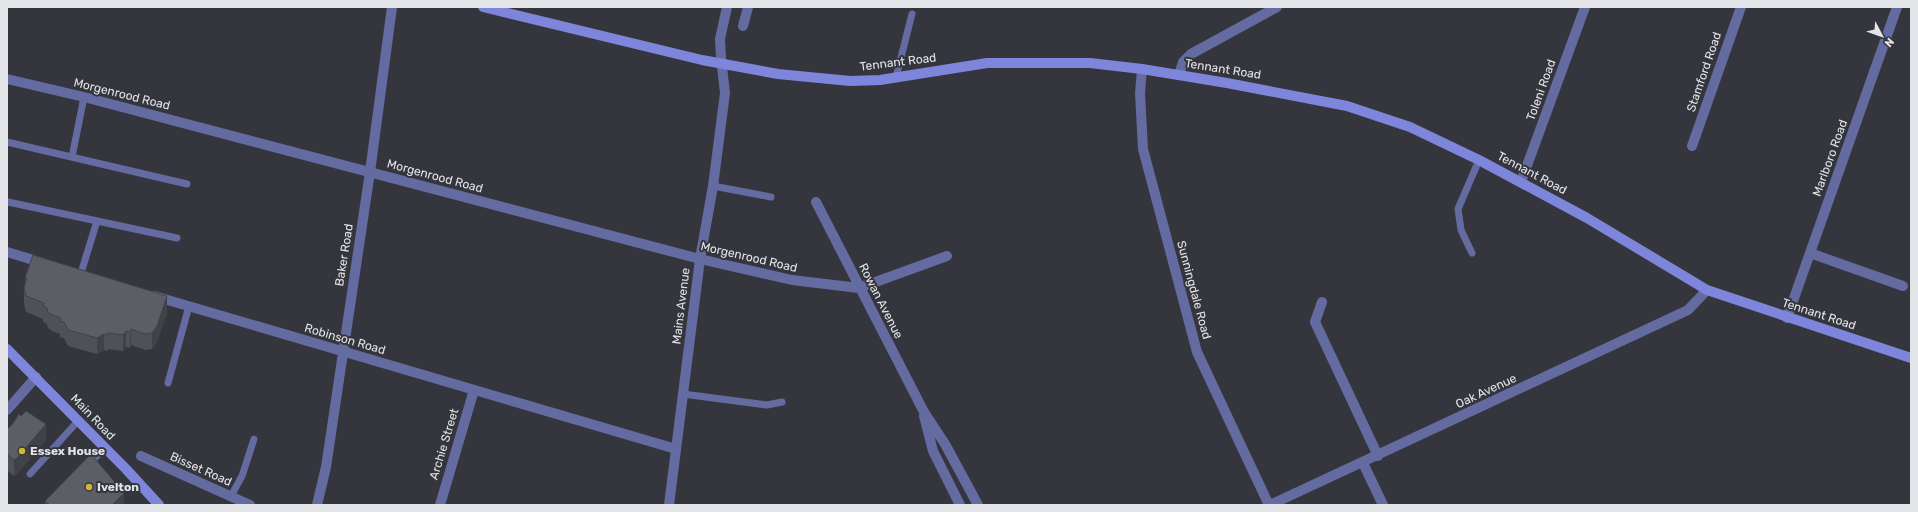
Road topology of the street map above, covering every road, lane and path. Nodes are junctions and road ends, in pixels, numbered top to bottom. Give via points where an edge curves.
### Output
1 (392, 7) edge
2 (482, 7) edge
3 (727, 7) edge
4 (748, 7) edge
5 (1277, 7) edge
6 (1585, 7) edge
7 (1741, 7) edge
8 (1897, 7) edge
9 (912, 14) dead end
10 (743, 26) dead end
11 (722, 64) junction
12 (1142, 69) junction
13 (1179, 75) junction
14 (896, 78) junction
15 (7, 79) edge
16 (84, 97) junction
17 (7, 142) edge
18 (1692, 146) dead end
19 (72, 157) junction
20 (1479, 160) junction
21 (370, 172) junction
22 (1521, 182) junction
23 (187, 184) dead end
24 (713, 186) junction
25 (771, 197) dead end
26 (8, 202) edge
27 (816, 202) dead end
28 (97, 221) junction
29 (177, 238) dead end
30 (7, 252) edge
31 (1472, 253) dead end
32 (1810, 253) junction
33 (947, 256) dead end
34 (700, 259) junction
35 (52, 265) edge
36 (81, 274) edge
37 (1903, 286) dead end
38 (859, 288) junction
39 (1707, 290) junction
40 (146, 293) edge
41 (1322, 302) dead end
42 (189, 306) junction
43 (1787, 318) junction
44 (7, 349) edge
45 (343, 352) junction
46 (1911, 358) edge
47 (36, 377) junction
48 (168, 383) dead end
49 (474, 390) junction
50 (683, 394) junction
51 (782, 402) dead end
52 (7, 410) edge
53 (924, 412) junction
54 (78, 420) junction
55 (254, 439) dead end
56 (105, 448) junction
57 (676, 449) junction
58 (141, 456) dead end
59 (1378, 456) junction
60 (1363, 463) junction
61 (81, 472) edge
62 (30, 474) dead end
63 (231, 496) junction
64 (159, 505) edge
65 (250, 505) edge
66 (317, 505) edge
67 (440, 505) edge
68 (669, 505) edge
69 (960, 505) edge
70 (978, 505) edge
71 (1270, 505) edge
72 (1383, 505) edge

1 - 21 street, Baker Road
2 - 11 main road, Tennant Road
3 - 11 street, Mains Avenue via 720,39
4 - 10 street
5 - 13 street via 1191,54 1183,62
6 - 22 street, Toleni Road
7 - 18 street, Stamford Road
8 - 32 street, Marlboro Road
9 - 14 lane
11 - 14 main road, Tennant Road via 778,74 843,81
11 - 24 street, Mains Avenue via 726,87
12 - 13 main road, Tennant Road
12 - 14 main road, Tennant Road via 1090,63 1008,62
12 - 71 street, Sunningdale Road via 1140,93 1143,150 1197,352
13 - 20 main road, Tennant Road via 1347,106 1410,128
15 - 16 street, Morgenrood Road
16 - 19 lane
16 - 21 street, Morgenrood Road
17 - 19 lane
19 - 23 lane
20 - 22 main road, Tennant Road
20 - 31 lane via 1458,209 1461,230
21 - 34 street, Morgenrood Road
21 - 45 street, Baker Road
22 - 39 main road, Tennant Road via 1587,218
24 - 25 lane
24 - 34 street, Mains Avenue
26 - 28 lane
27 - 38 street, Rowan Avenue
28 - 29 lane
28 - 36 lane
30 - 35 street
32 - 37 street
32 - 43 street, Marlboro Road
33 - 38 street
34 - 38 street, Morgenrood Road via 792,280
34 - 50 street, Mains Avenue
38 - 53 street, Rowan Avenue
39 - 43 main road, Tennant Road
39 - 59 street, Oak Avenue via 1688,310
40 - 42 street, Robinson Road
41 - 59 street via 1316,322
42 - 45 street, Robinson Road
42 - 48 lane
43 - 46 main road, Tennant Road
44 - 47 main road, Main Road
45 - 49 street, Robinson Road
45 - 66 street, Baker Road via 326,467
47 - 52 street
47 - 54 main road, Main Road
49 - 57 street, Robinson Road
49 - 67 street, Archie Street
50 - 51 lane via 767,405
50 - 57 street, Mains Avenue
53 - 69 street, Rowan Avenue via 933,451
53 - 70 street, Rowan Avenue via 945,444
54 - 56 main road, Main Road
54 - 62 lane
55 - 63 lane via 242,476
56 - 61 lane
56 - 64 main road, Main Road
57 - 68 street, Mains Avenue
58 - 63 street, Bisset Road
59 - 60 street, Oak Avenue
60 - 71 street, Oak Avenue
60 - 72 street
63 - 65 street, Bisset Road

